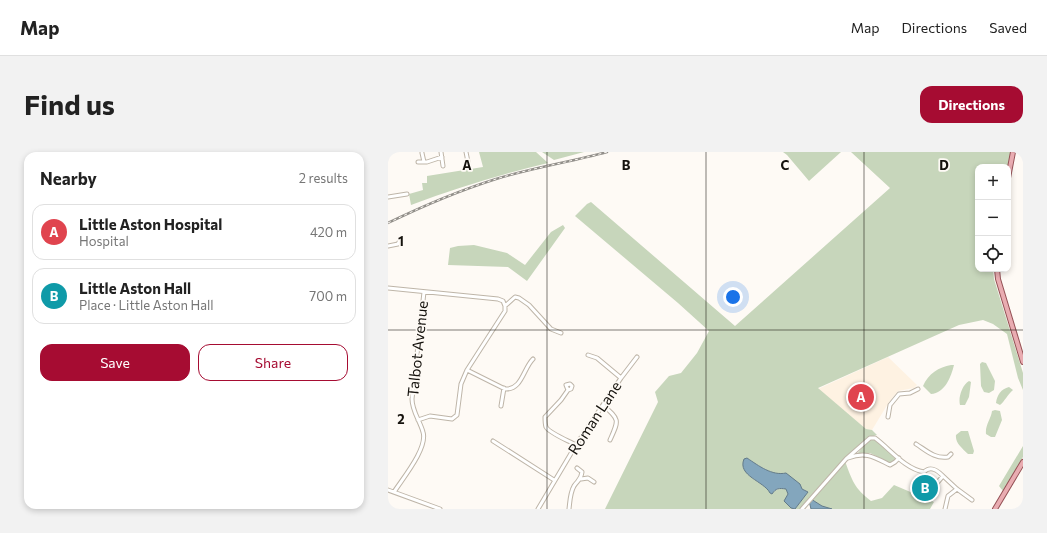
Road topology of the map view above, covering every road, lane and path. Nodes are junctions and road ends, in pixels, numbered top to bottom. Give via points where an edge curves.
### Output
1 (441, 152) edge
2 (466, 152) edge
3 (1013, 152) edge
4 (422, 153) edge
5 (467, 156) junction
6 (442, 157) junction
7 (461, 158) dead end
8 (418, 162) dead end
9 (424, 162) junction
10 (1011, 164) edge
11 (443, 166) dead end
12 (469, 168) dead end
13 (407, 194) dead end
14 (388, 197) edge
15 (399, 242) dead end
16 (388, 246) edge
17 (997, 272) edge
18 (388, 288) edge
19 (424, 292) junction
20 (505, 306) junction
21 (561, 333) dead end
22 (588, 355) dead end
23 (637, 357) dead end
24 (533, 359) dead end
25 (1023, 362) edge
26 (467, 370) junction
27 (621, 378) junction
28 (504, 388) junction
29 (918, 389) dead end
30 (568, 390) dead end
31 (603, 405) junction
32 (501, 406) dead end
33 (888, 416) dead end
34 (418, 420) junction
35 (610, 440) dead end
36 (493, 441) dead end
37 (576, 444) junction
38 (916, 444) dead end
39 (951, 454) dead end
40 (899, 458) junction
41 (846, 459) junction
42 (1023, 462) edge
43 (577, 468) dead end
44 (924, 472) junction
45 (943, 476) junction
46 (581, 479) junction
47 (554, 480) junction
48 (594, 482) dead end
49 (957, 488) junction
50 (388, 490) edge
51 (394, 492) junction
52 (972, 500) dead end
53 (440, 509) edge
54 (538, 509) edge
55 (569, 509) edge
56 (802, 509) edge
57 (945, 509) edge
58 (995, 509) edge

1 - 6 street
2 - 5 street
3 - 10 main road
4 - 9 street
5 - 7 street
5 - 12 street
6 - 9 street
6 - 11 street
8 - 9 street
13 - 14 street
15 - 16 street
17 - 25 main road
18 - 19 street
19 - 20 street via 498,299 503,301
19 - 34 street, Talbot Avenue via 412,399
20 - 21 street via 515,297 519,298 552,329
20 - 26 street via 505,310
22 - 27 street via 597,358
23 - 27 street, Roman Lane
24 - 28 street via 516,386 511,389
26 - 28 street
26 - 34 street via 461,384 457,415 452,419 430,416
27 - 31 street, Roman Lane
28 - 32 street
29 - 33 street via 899,394 890,405
30 - 37 street via 545,417 545,424 551,432
31 - 35 street via 616,418 618,424
31 - 37 street, Roman Lane
34 - 51 street, Talbot Avenue via 424,434 420,453
36 - 47 street
37 - 47 street, Roman Lane
38 - 39 street via 931,455 943,458
40 - 41 street via 890,464 871,455 856,455
40 - 41 street via 875,438 870,438
40 - 44 street via 917,471
41 - 56 street
42 - 58 main road
43 - 46 street via 582,472
44 - 45 street via 930,469
44 - 45 street via 927,482 939,481
45 - 49 street
46 - 48 street via 588,478
46 - 55 street via 570,496
47 - 54 street, Roman Lane
49 - 52 street
49 - 57 street via 948,496
50 - 51 street
51 - 53 street

